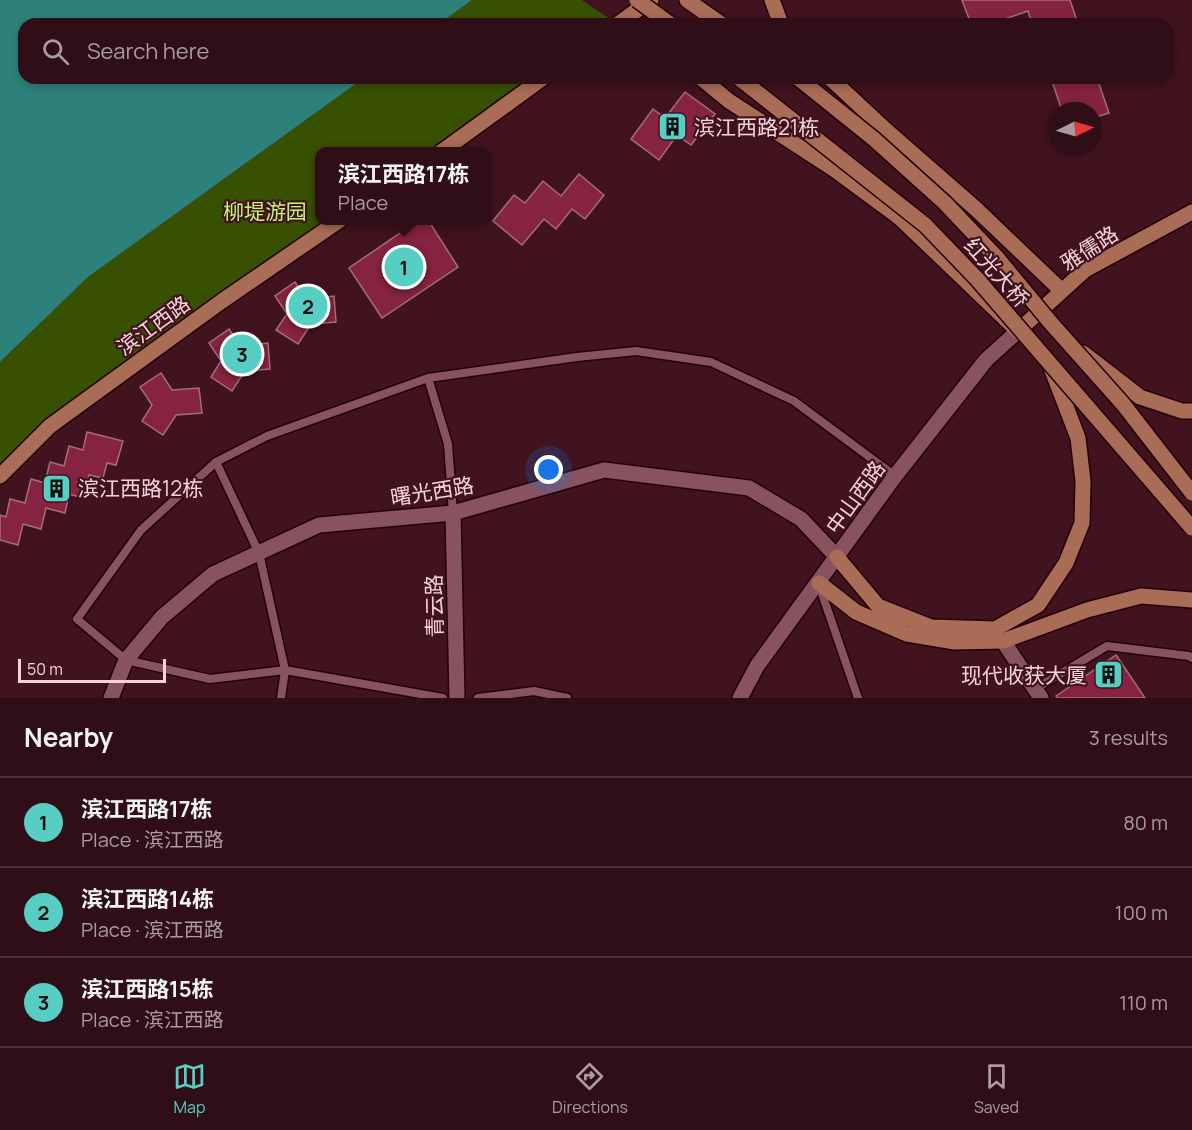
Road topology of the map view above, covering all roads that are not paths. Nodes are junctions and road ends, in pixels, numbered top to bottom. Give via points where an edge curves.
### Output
1 (637, 0) edge
2 (651, 0) edge
3 (687, 0) edge
4 (772, 0) edge
5 (626, 18) edge
6 (662, 18) edge
7 (712, 18) edge
8 (779, 18) edge
9 (535, 84) edge
10 (708, 84) edge
11 (747, 84) edge
12 (805, 84) edge
13 (836, 84) edge
14 (448, 147) edge
15 (1192, 212) edge
16 (333, 225) edge
17 (1062, 291) junction
18 (1018, 331) junction
19 (1064, 338) junction
20 (1049, 363) junction
21 (428, 378) junction
22 (1192, 411) edge
23 (216, 462) junction
24 (0, 476) edge
25 (895, 476) junction
26 (1192, 493) edge
27 (453, 513) junction
28 (1192, 528) edge
29 (259, 553) junction
30 (837, 557) junction
31 (819, 583) junction
32 (1192, 600) edge
33 (1003, 641) junction
34 (1192, 658) edge
35 (126, 660) junction
36 (285, 670) junction
37 (1038, 693) edge
38 (111, 698) edge
39 (281, 698) edge
40 (443, 698) edge
41 (457, 698) edge
42 (478, 698) edge
43 (567, 698) edge
44 (740, 698) edge
45 (858, 698) edge

1 - 6 main road, bridge
2 - 5 main road
3 - 7 main road
4 - 8 main road
9 - 14 main road
10 - 18 main road via 900,218
11 - 20 main road, 红光大桥, bridge via 925,225
12 - 19 main road, 红光大桥, bridge via 945,203
13 - 17 main road
15 - 17 main road, 雅儒路 via 1085,270
16 - 24 main road, 滨江西路 via 50,426
17 - 18 main road, 雅儒路
18 - 25 street, 中山西路 via 986,360
19 - 22 main road, bridge via 1140,397
19 - 26 main road, 红光大桥, bridge via 1123,404
20 - 28 main road, 红光大桥, bridge
20 - 30 main road via 1078,438 1082,523 1066,564 1038,605 995,629 931,627 878,606
21 - 23 lane via 267,436
21 - 25 lane via 636,351 711,362 794,401
21 - 27 lane via 448,444
23 - 29 lane
23 - 35 lane via 141,530 77,619
25 - 30 street, 中山西路
27 - 29 street, 曙光西路 via 319,525
27 - 30 street, 曙光西路 via 604,470 749,488 801,519
27 - 41 street, 青云路
29 - 35 street, 曙光西路 via 213,574 162,617
29 - 36 lane
30 - 31 street, 中山西路
31 - 33 main road via 856,612 907,634 956,642
31 - 44 street, 中山西路 via 757,666
31 - 45 lane
32 - 33 main road via 1141,596 1087,610
33 - 37 street
34 - 37 lane via 1107,646
35 - 36 lane via 210,679
35 - 38 street, 曙光西路
36 - 39 lane
36 - 40 lane
42 - 43 lane via 534,691

